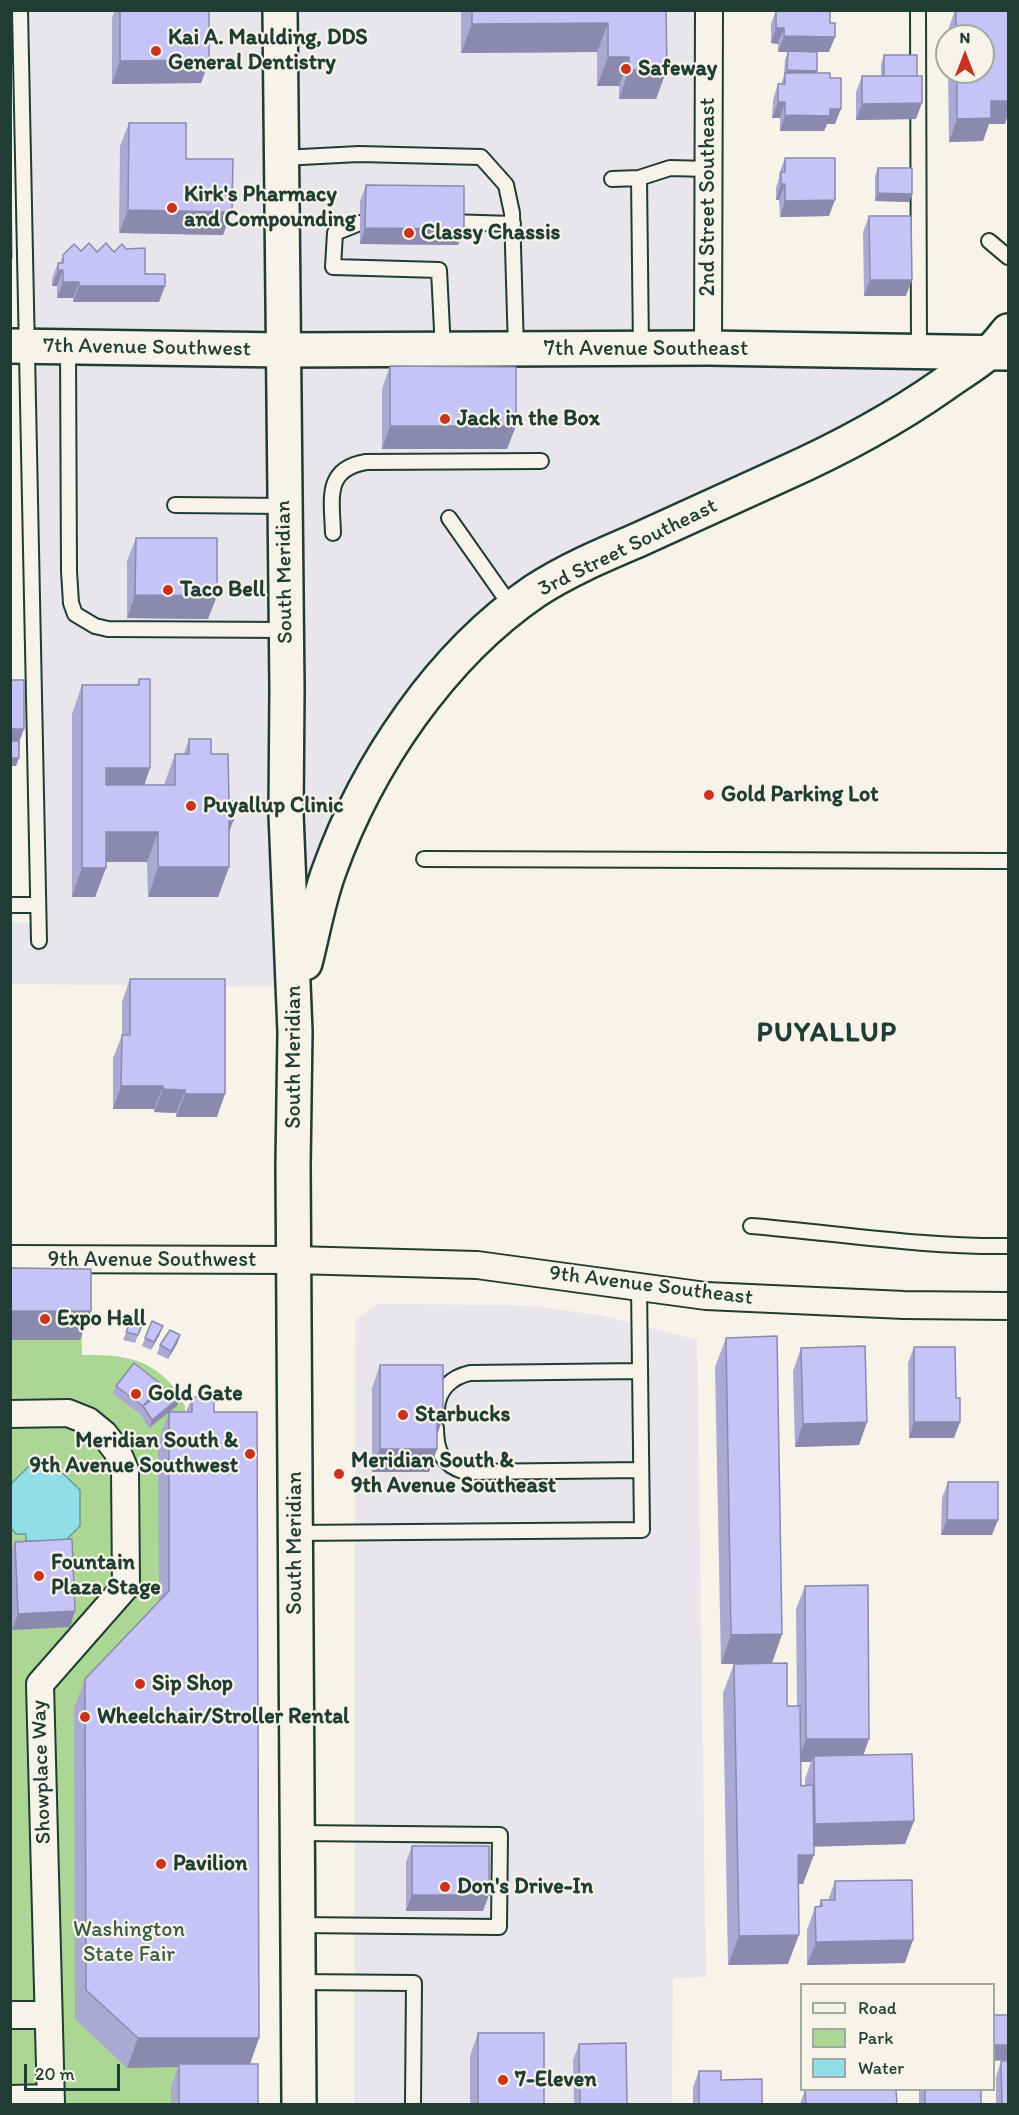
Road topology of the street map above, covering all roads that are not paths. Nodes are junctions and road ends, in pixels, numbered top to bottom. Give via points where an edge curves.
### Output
1 (20, 10) edge
2 (280, 10) edge
3 (709, 10) edge
4 (918, 10) edge
5 (282, 158) junction
6 (708, 169) junction
7 (612, 178) dead end
8 (639, 178) junction
9 (393, 222) edge
10 (436, 222) edge
11 (513, 224) junction
12 (989, 241) dead end
13 (1008, 257) edge
14 (1002, 345) edge
15 (18, 346) edge
16 (68, 347) junction
17 (708, 348) junction
18 (516, 349) junction
19 (641, 349) junction
20 (284, 350) junction
21 (443, 350) junction
22 (919, 351) junction
23 (542, 461) dead end
24 (175, 505) dead end
25 (284, 506) junction
26 (449, 518) dead end
27 (333, 533) dead end
28 (513, 609) junction
29 (286, 630) junction
30 (424, 859) dead end
31 (1008, 861) edge
32 (10, 905) edge
33 (39, 905) junction
34 (39, 941) dead end
35 (295, 1032) junction
36 (751, 1226) dead end
37 (1008, 1246) edge
38 (10, 1259) edge
39 (294, 1260) junction
40 (639, 1287) junction
41 (1008, 1306) edge
42 (640, 1371) junction
43 (10, 1414) edge
44 (641, 1470) junction
45 (295, 1533) junction
46 (297, 1833) junction
47 (298, 1926) junction
48 (298, 1982) junction
49 (48, 2014) junction
50 (10, 2015) edge
51 (10, 2099) edge
52 (50, 2101) edge
53 (299, 2104) edge
54 (413, 2104) edge

1 - 15 lane
2 - 5 main road, South Meridian
3 - 6 street, 2nd Street Southeast
4 - 22 lane
5 - 11 lane via 359,154 482,157 506,185
5 - 20 main road, South Meridian
6 - 8 lane via 670,168
6 - 17 street, 2nd Street Southeast
7 - 8 lane
8 - 19 lane
9 - 21 lane via 360,223 335,233 333,267 439,270
10 - 11 lane
11 - 18 lane
12 - 13 lane
14 - 22 main road, 7th Avenue Southeast
14 - 28 main road, 3rd Street Southeast via 858,438 583,564 535,591
15 - 16 main road, 7th Avenue Southwest
15 - 33 lane
16 - 20 main road, 7th Avenue Southwest
16 - 29 lane via 71,603 75,614 95,626 132,631
17 - 19 main road, 7th Avenue Southeast
17 - 22 main road, 7th Avenue Southeast
18 - 19 main road, 7th Avenue Southeast
18 - 21 main road, 7th Avenue Southeast
20 - 21 main road, 7th Avenue Southeast
20 - 25 main road, South Meridian
23 - 27 lane via 354,464 339,474 334,485
24 - 25 lane
25 - 29 main road, South Meridian
26 - 28 lane
28 - 35 main road, 3rd Street Southeast via 436,683 408,718 361,795 342,836 316,912 299,988
29 - 35 main road, South Meridian via 286,814
30 - 31 lane
32 - 33 lane
33 - 34 lane
35 - 39 main road, South Meridian
36 - 37 lane via 909,1243
38 - 39 street, 9th Avenue Southwest
39 - 40 street, 9th Avenue Southeast via 477,1265
39 - 45 main road, South Meridian
40 - 41 street, 9th Avenue Southeast via 718,1296
40 - 42 lane
42 - 44 lane
42 - 44 lane via 483,1371 459,1375 437,1402 436,1443 449,1464 465,1472
43 - 49 street, Showplace Way via 68,1413 88,1421 117,1451 125,1470 126,1586 40,1684
44 - 45 lane via 642,1530
45 - 46 main road, South Meridian
46 - 47 main road, South Meridian
46 - 47 lane via 500,1835 499,1927
47 - 48 main road, South Meridian
48 - 53 main road, South Meridian
48 - 54 lane via 414,1983
49 - 50 street
49 - 52 street, Showplace Way
51 - 52 street

